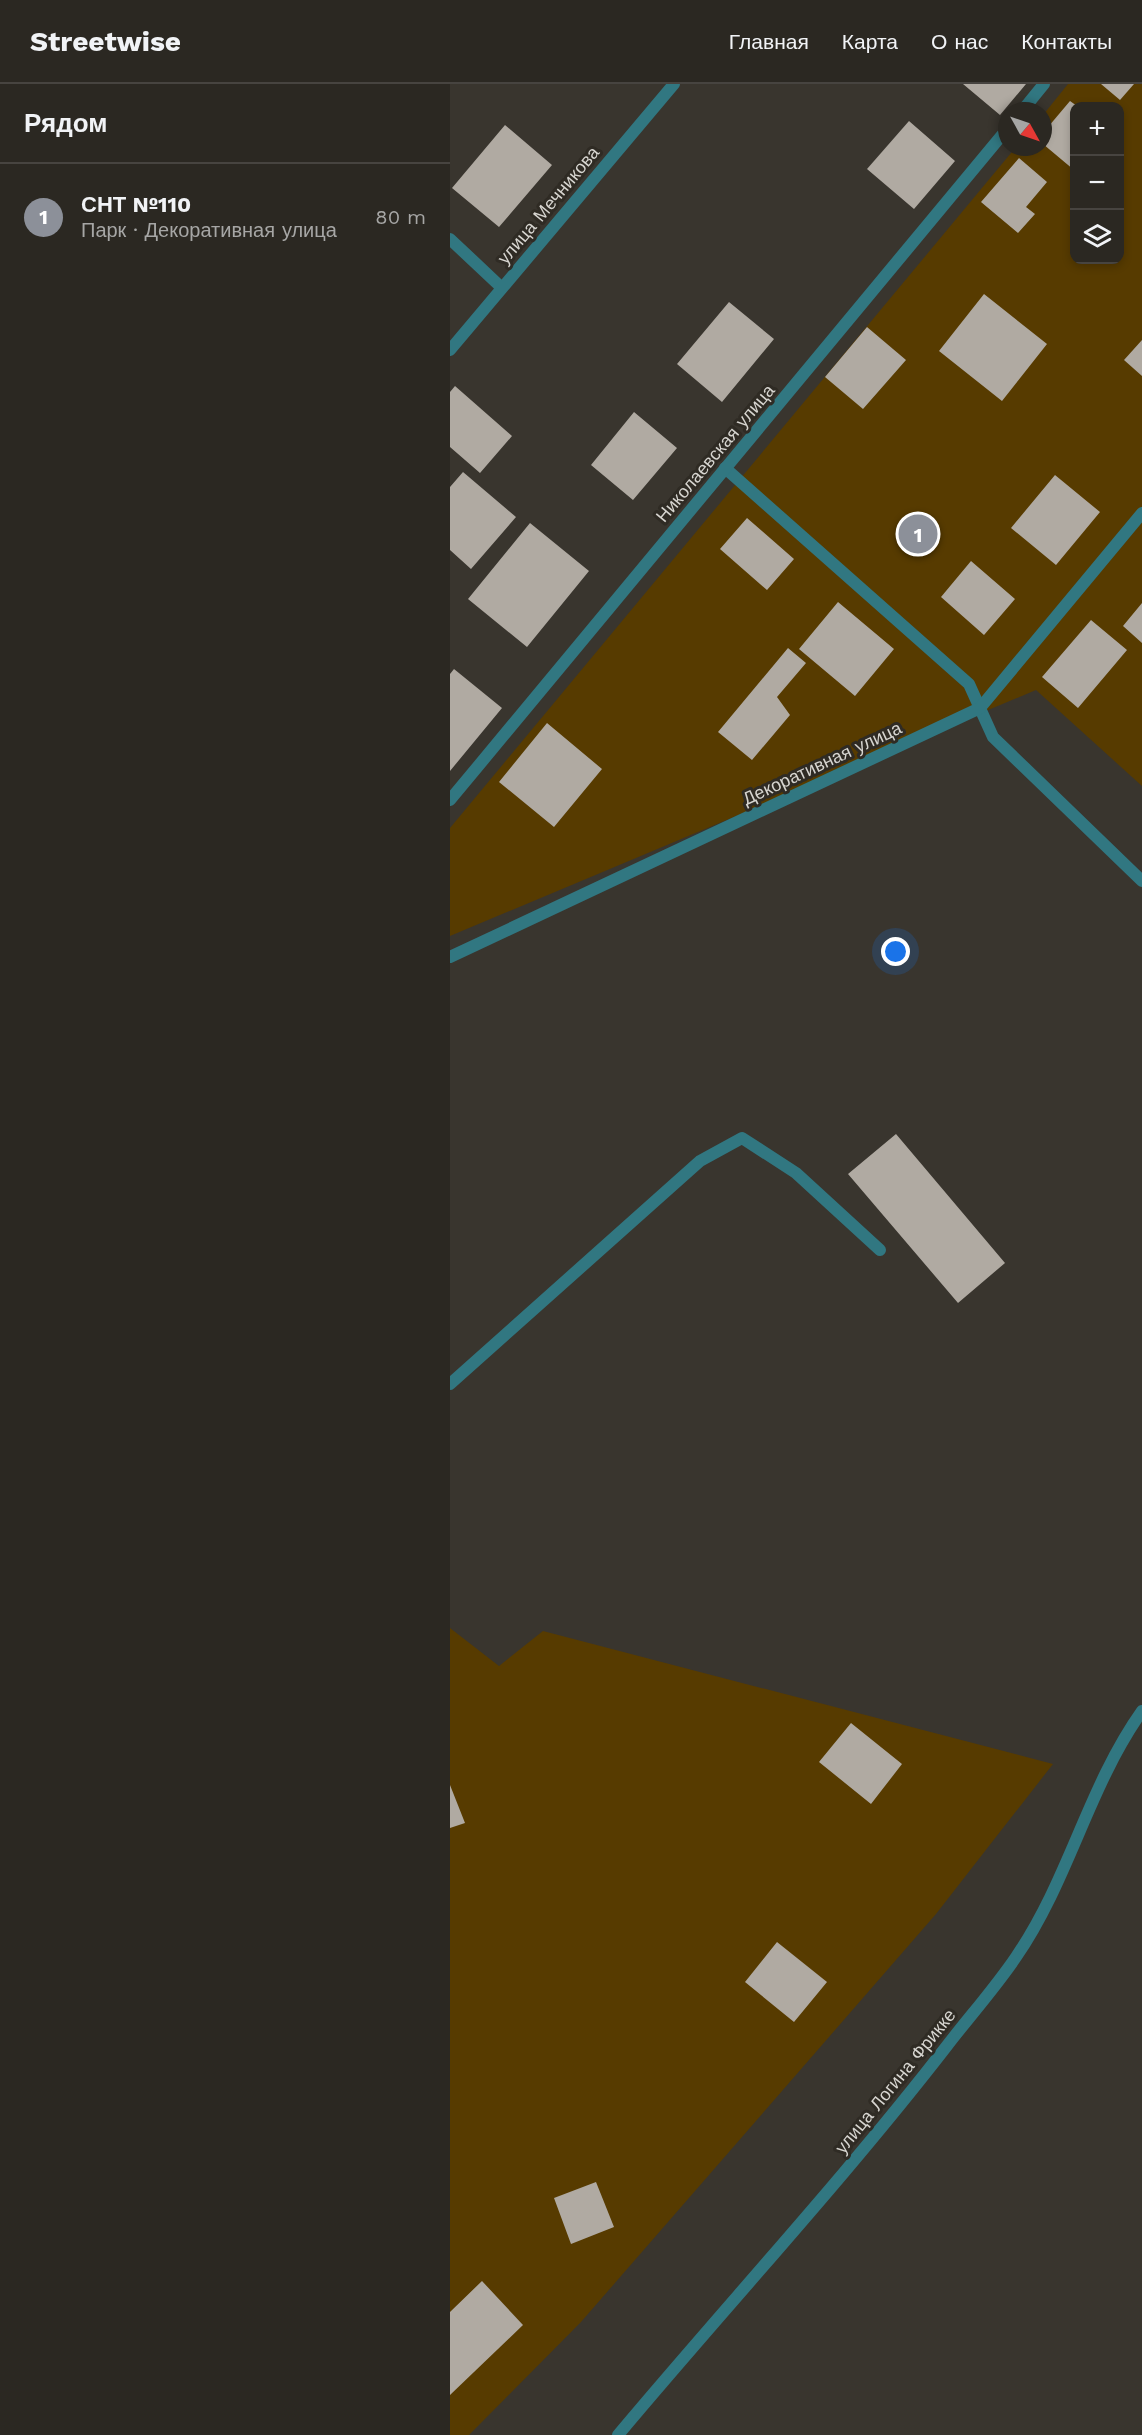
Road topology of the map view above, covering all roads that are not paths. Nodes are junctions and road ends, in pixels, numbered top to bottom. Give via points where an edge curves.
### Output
1 (674, 84) edge
2 (1044, 84) edge
3 (1029, 102) edge
4 (998, 140) edge
5 (450, 239) edge
6 (502, 288) junction
7 (450, 350) edge
8 (725, 468) junction
9 (1142, 513) edge
10 (980, 708) junction
11 (450, 800) edge
12 (1142, 881) edge
13 (450, 957) edge
14 (880, 1250) dead end
15 (450, 1384) edge
16 (1142, 1711) edge
17 (618, 2435) edge

1 - 6 street, улица Мечникова
2 - 3 street
4 - 8 street, Николаевская улица
5 - 6 street
6 - 7 street, улица Мечникова
8 - 10 street via 969,684
8 - 11 street, Николаевская улица
9 - 10 street, Декоративная улица
10 - 12 street via 993,738
10 - 13 street, Декоративная улица
14 - 15 street via 796,1173 742,1138 700,1161
16 - 17 street, улица Логина Фрикке via 1106,1770 1060,1881 1016,1956 913,2090

